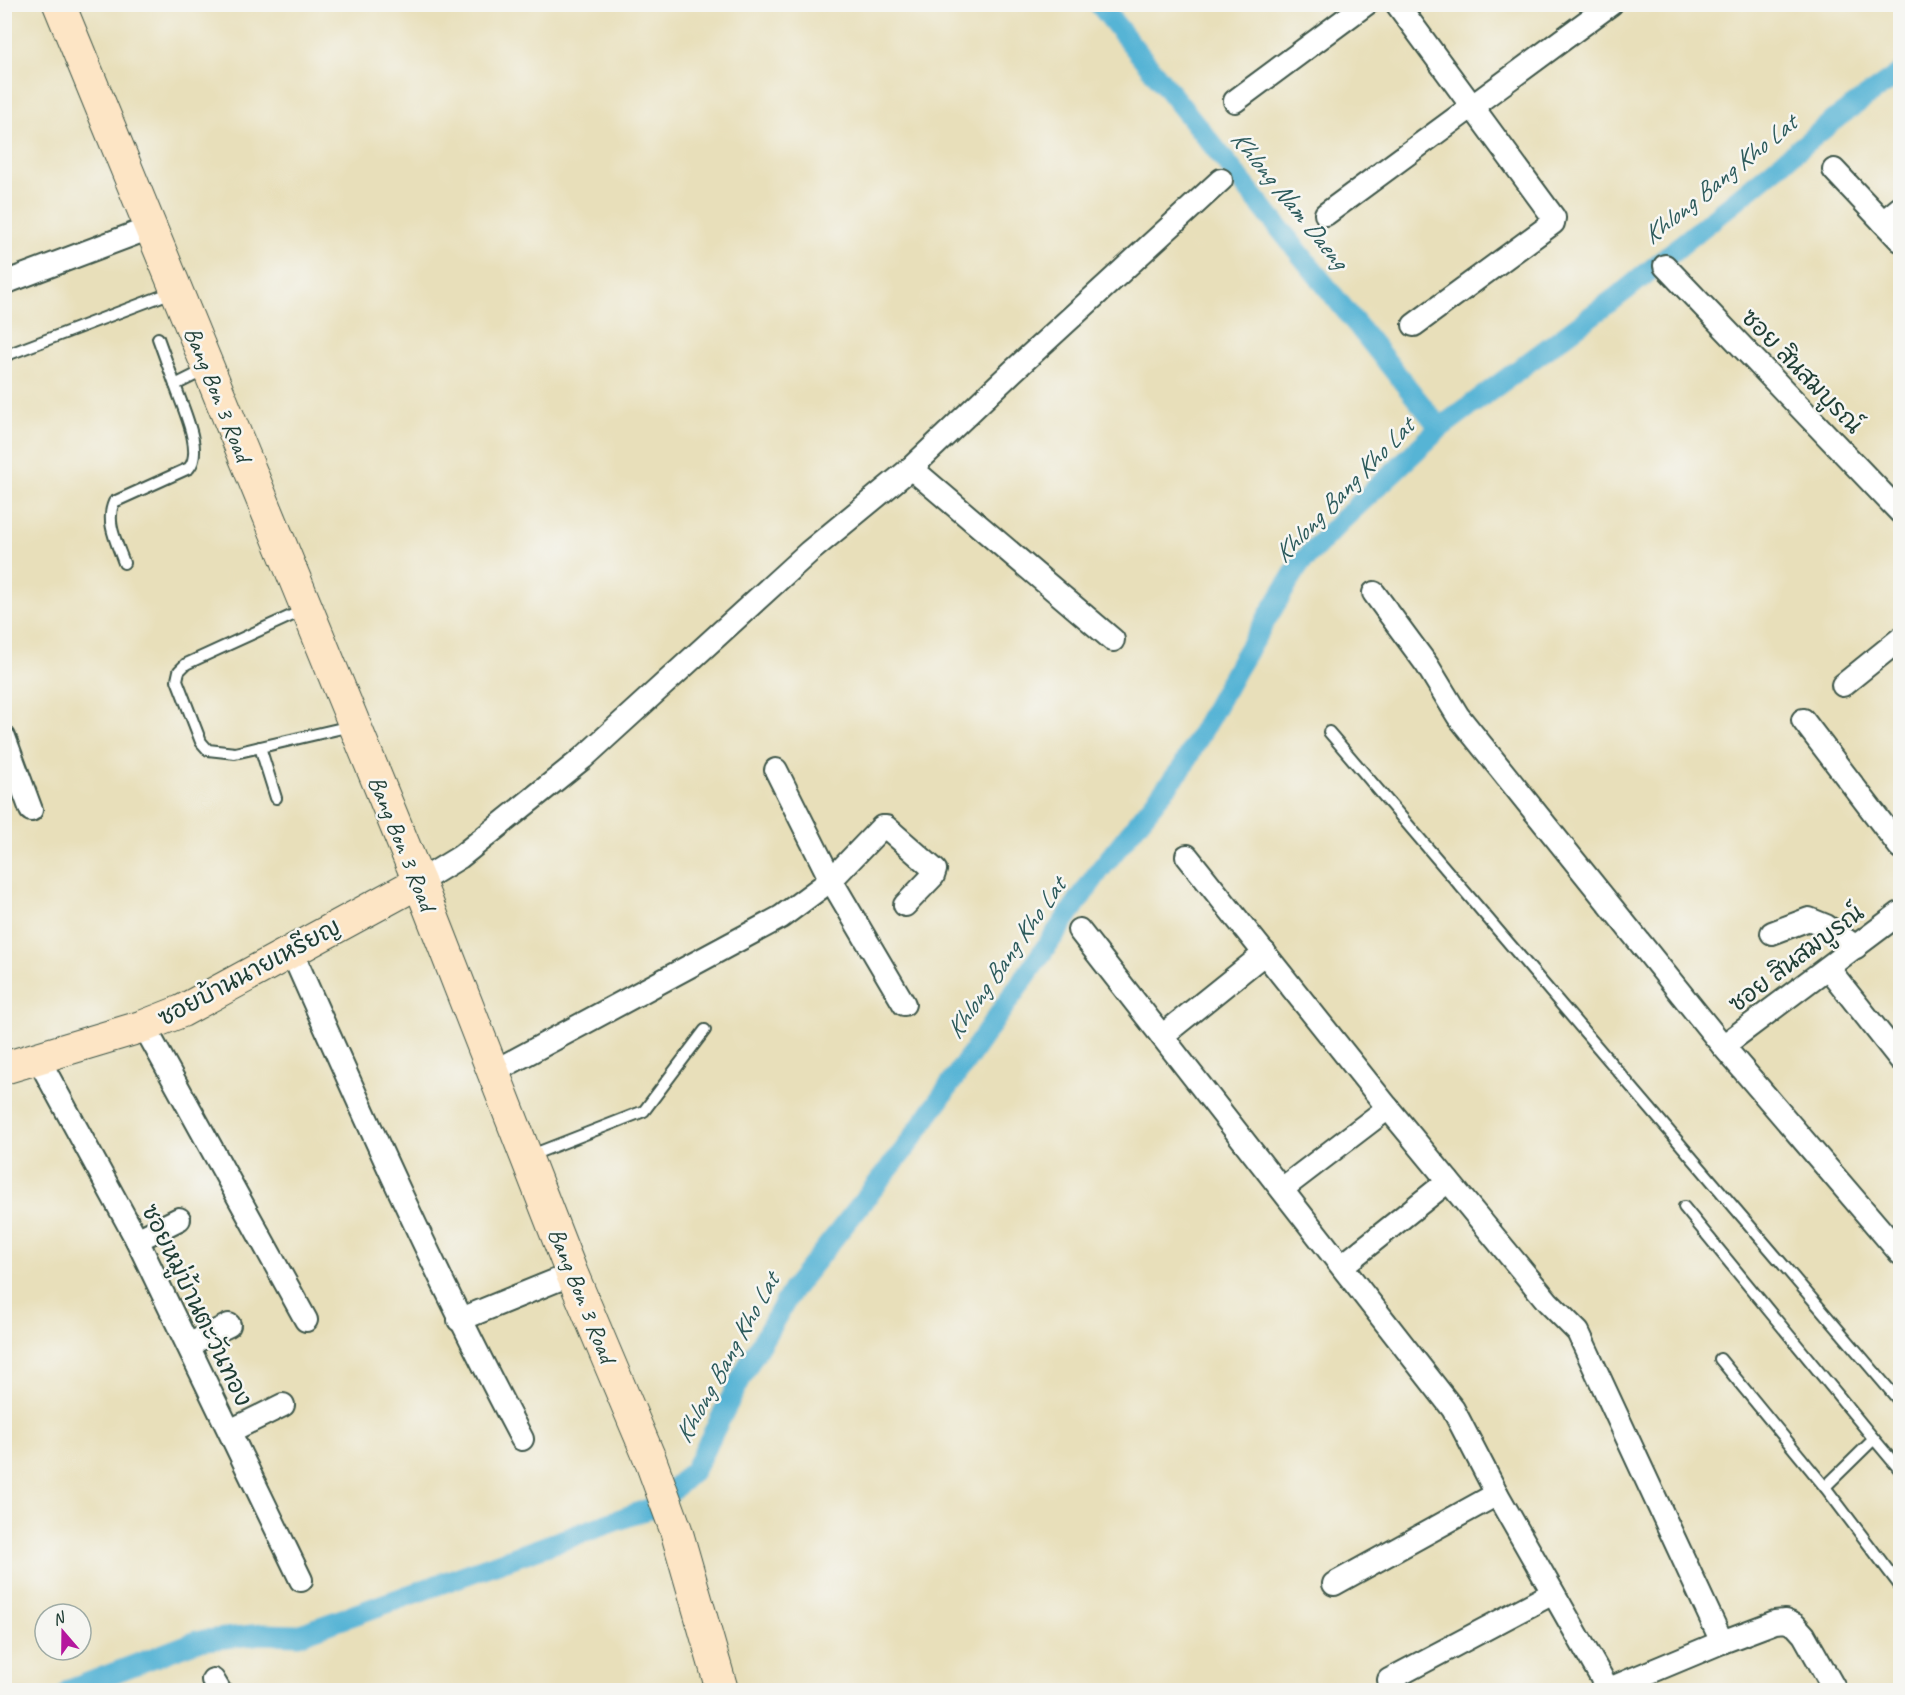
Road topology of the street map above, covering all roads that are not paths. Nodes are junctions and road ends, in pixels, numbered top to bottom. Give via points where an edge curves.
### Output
1 (59, 4) edge
2 (1366, 4) edge
3 (1397, 4) edge
4 (1611, 4) edge
5 (1235, 101) dead end
6 (1473, 106) junction
7 (1834, 170) dead end
8 (1221, 180) dead end
9 (1326, 214) dead end
10 (1892, 215) edge
11 (150, 228) junction
12 (1900, 240) edge
13 (1665, 266) dead end
14 (4, 283) edge
15 (176, 291) junction
16 (1414, 325) dead end
17 (158, 338) dead end
18 (4, 356) edge
19 (208, 369) junction
20 (175, 385) junction
21 (911, 468) junction
22 (1900, 512) edge
23 (124, 563) dead end
24 (1374, 593) dead end
25 (306, 609) junction
26 (1900, 639) edge
27 (1113, 640) dead end
28 (1843, 685) dead end
29 (1803, 720) dead end
30 (354, 725) junction
31 (1329, 732) dead end
32 (6, 745) edge
33 (260, 747) junction
34 (776, 770) dead end
35 (276, 798) dead end
36 (31, 810) dead end
37 (1900, 848) edge
38 (1187, 856) dead end
39 (831, 880) junction
40 (419, 882) junction
41 (905, 905) dead end
42 (1900, 913) edge
43 (1079, 930) dead end
44 (1772, 933) dead end
45 (1856, 947) junction
46 (291, 950) junction
47 (1265, 953) junction
48 (1828, 968) junction
49 (904, 1004) dead end
50 (144, 1026) junction
51 (705, 1030) dead end
52 (1162, 1036) junction
53 (1723, 1046) junction
54 (38, 1058) junction
55 (1900, 1059) edge
56 (4, 1068) edge
57 (493, 1072) junction
58 (1388, 1108) junction
59 (526, 1157) junction
60 (1448, 1181) junction
61 (1282, 1189) junction
62 (1684, 1207) dead end
63 (179, 1219) dead end
64 (137, 1240) junction
65 (1900, 1252) edge
66 (1342, 1266) junction
67 (572, 1274) junction
68 (306, 1320) dead end
69 (459, 1320) junction
70 (229, 1325) dead end
71 (188, 1345) junction
72 (1720, 1359) dead end
73 (1900, 1402) edge
74 (283, 1405) dead end
75 (230, 1431) junction
76 (522, 1439) dead end
77 (1874, 1439) junction
78 (1900, 1470) edge
79 (1825, 1487) junction
80 (1497, 1494) junction
81 (301, 1580) dead end
82 (1334, 1584) dead end
83 (1900, 1586) edge
84 (1553, 1593) junction
85 (1722, 1642) junction
86 (1389, 1680) dead end
87 (722, 1690) edge
88 (1607, 1690) edge
89 (1835, 1690) edge

1 - 11 main road, Bang Bon 3 Road
2 - 5 street
3 - 6 street
4 - 6 street
6 - 9 street
6 - 16 street via 1552,214 1553,223
7 - 10 street
8 - 21 street
10 - 12 street
11 - 14 street
11 - 15 main road, Bang Bon 3 Road
13 - 22 street, ซอย สินสมบูรณ์
15 - 18 lane
15 - 19 main road, Bang Bon 3 Road
17 - 20 lane
19 - 20 lane
19 - 25 main road, Bang Bon 3 Road
20 - 23 lane via 196,450 195,461 189,468 114,502 110,522
21 - 27 street
21 - 40 street via 809,552 583,758 460,857
24 - 53 street via 1427,665 1458,716
25 - 30 main road, Bang Bon 3 Road
25 - 33 lane via 186,664 179,671 177,680 201,742 208,750 235,753
26 - 28 street
29 - 37 street
30 - 33 lane
30 - 40 main road, Bang Bon 3 Road
31 - 73 lane
32 - 36 street
33 - 35 lane
34 - 39 street
38 - 47 street
39 - 41 street via 886,827 935,873
39 - 49 street
39 - 57 street via 781,917
40 - 46 main road, ซอยบ้านนายเหรียญ
40 - 57 main road, Bang Bon 3 Road
42 - 45 street, ซอย สินสมบูรณ์
43 - 52 street
44 - 45 street via 1809,919
45 - 48 street, ซอย สินสมบูรณ์
46 - 50 main road, ซอยบ้านนายเหรียญ via 182,1011
46 - 69 street
47 - 52 street
47 - 58 street
48 - 53 street, ซอย สินสมบูรณ์
48 - 55 street
50 - 54 main road, ซอยบ้านนายเหรียญ
50 - 68 street
51 - 59 lane via 644,1111
52 - 61 street
53 - 65 street
54 - 56 main road, ซอยบ้านนายเหรียญ
54 - 64 street, ซอยหมู่บ้านตะวันทอง
57 - 59 main road, Bang Bon 3 Road
58 - 60 street
58 - 61 street
59 - 67 main road, Bang Bon 3 Road
60 - 66 street
60 - 85 street via 1548,1302 1578,1332
61 - 66 street
62 - 77 lane
63 - 64 street
64 - 71 street, ซอยหมู่บ้านตะวันทอง
66 - 80 street via 1453,1409
67 - 69 street
67 - 87 main road, Bang Bon 3 Road via 676,1530
69 - 76 street
70 - 71 street
71 - 75 street, ซอยหมู่บ้านตะวันทอง
72 - 79 lane
74 - 75 street
75 - 81 street, ซอยหมู่บ้านตะวันทอง
77 - 78 lane
77 - 79 lane
79 - 83 lane
80 - 82 street
80 - 84 street
84 - 86 street
84 - 88 street
85 - 88 street
85 - 89 street via 1775,1622 1795,1625

